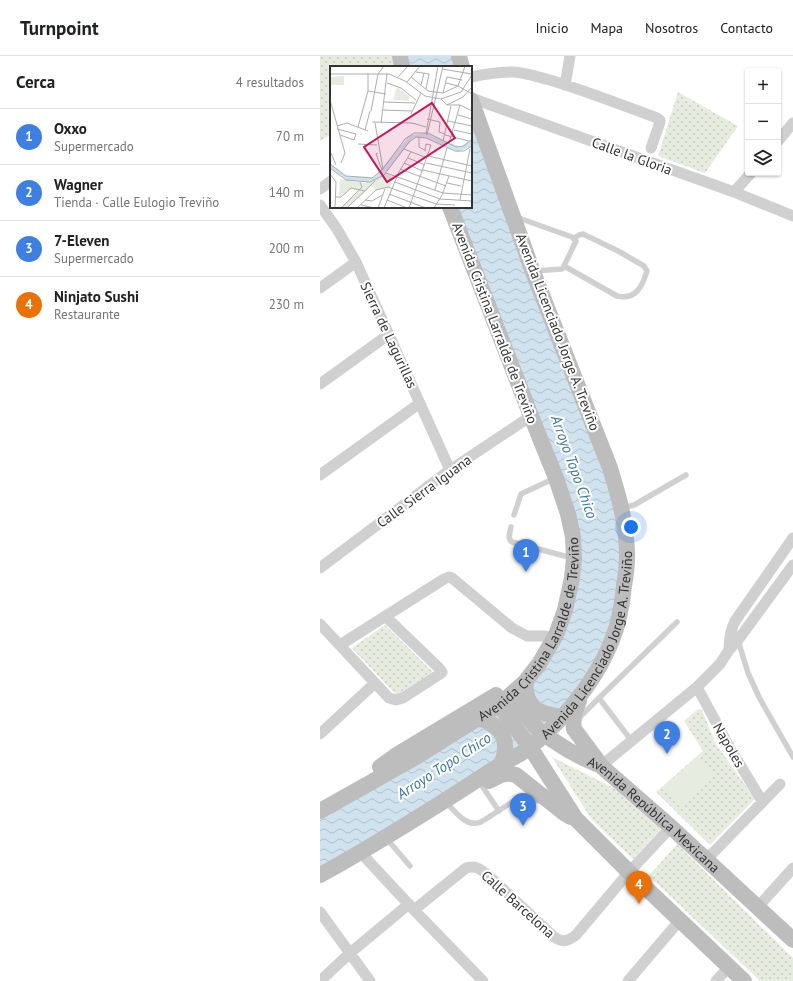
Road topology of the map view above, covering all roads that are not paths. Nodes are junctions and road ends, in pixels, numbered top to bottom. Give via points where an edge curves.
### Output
1 (400, 56) edge
2 (570, 56) edge
3 (402, 66) edge
4 (472, 78) edge
5 (565, 85) junction
6 (472, 99) edge
7 (472, 102) edge
8 (793, 123) edge
9 (779, 140) edge
10 (651, 148) dead end
11 (748, 176) edge
12 (330, 182) edge
13 (320, 189) edge
14 (734, 192) junction
15 (320, 205) edge
16 (450, 208) edge
17 (513, 216) junction
18 (793, 216) edge
19 (574, 238) junction
20 (356, 262) junction
21 (564, 266) junction
22 (533, 272) junction
23 (320, 288) edge
24 (388, 335) junction
25 (320, 384) edge
26 (420, 403) junction
27 (531, 416) junction
28 (450, 470) junction
29 (320, 475) edge
30 (686, 475) dead end
31 (556, 478) junction
32 (621, 508) junction
33 (514, 515) dead end
34 (511, 527) dead end
35 (793, 538) edge
36 (574, 558) junction
37 (793, 565) edge
38 (320, 568) edge
39 (572, 578) junction
40 (385, 616) junction
41 (677, 622) dead end
42 (320, 624) edge
43 (546, 636) junction
44 (734, 636) junction
45 (340, 645) junction
46 (375, 683) junction
47 (525, 686) junction
48 (696, 687) junction
49 (599, 698) junction
50 (506, 703) junction
51 (482, 719) junction
52 (561, 719) junction
53 (541, 732) junction
54 (320, 734) edge
55 (631, 740) junction
56 (527, 743) junction
57 (793, 757) edge
58 (503, 760) junction
59 (601, 766) junction
60 (780, 784) dead end
61 (482, 786) junction
62 (465, 788) junction
63 (345, 796) junction
64 (445, 801) junction
65 (762, 802) junction
66 (553, 804) junction
67 (320, 811) edge
68 (498, 811) junction
69 (576, 819) junction
70 (671, 827) junction
71 (386, 837) junction
72 (361, 852) junction
73 (707, 859) junction
74 (410, 866) dead end
75 (793, 868) edge
76 (629, 872) junction
77 (320, 875) edge
78 (411, 907) junction
79 (758, 908) junction
80 (320, 912) edge
81 (680, 920) junction
82 (793, 940) edge
83 (350, 953) junction
84 (729, 967) junction
85 (320, 981) edge
86 (370, 981) edge
87 (483, 981) edge
88 (628, 981) edge
89 (716, 981) edge
90 (744, 981) edge

1 - 3 main road
2 - 5 street
4 - 5 street via 514,72
5 - 10 street via 659,119
6 - 14 street, Calle la Gloria
7 - 17 main road, Avenida Licenciado Jorge A. Treviño
8 - 9 street
11 - 14 street
12 - 13 street
14 - 18 street, Calle la Gloria
15 - 20 street, Sierra de Lagurillas
16 - 27 main road, Avenida Cristina Larralde de Treviño
17 - 19 lane
17 - 22 main road, Avenida Licenciado Jorge A. Treviño
19 - 21 lane via 576,242
19 - 21 lane via 583,234 644,266 646,271 642,284 634,295 626,298 617,296
20 - 23 street
20 - 24 street, Sierra de Lagurillas
21 - 22 lane via 561,269
22 - 32 main road, Avenida Licenciado Jorge A. Treviño via 610,468
24 - 25 street
24 - 26 street, Sierra de Lagurillas
26 - 28 street, Sierra de Lagurillas
26 - 29 street
27 - 28 street, Calle Sierra Iguana
27 - 31 main road, Avenida Cristina Larralde de Treviño
28 - 38 street, Calle Sierra Iguana
30 - 32 lane via 634,505
31 - 33 lane via 521,494
31 - 36 main road, Avenida Cristina Larralde de Treviño via 568,514
32 - 52 main road, Avenida Licenciado Jorge A. Treviño via 627,569 618,622 604,658 583,691 574,714
34 - 36 lane via 509,537 512,542
35 - 44 street via 735,621
36 - 39 main road, Avenida Cristina Larralde de Treviño
37 - 44 street
39 - 43 main road
39 - 47 main road, Avenida Cristina Larralde de Treviño via 556,635
40 - 43 street via 449,577 512,628 526,636
40 - 45 street
40 - 46 street via 442,672 396,700 389,698
41 - 49 lane
42 - 45 street
43 - 63 main road via 523,670 502,691 398,754 360,781
44 - 48 street via 720,664
44 - 57 lane via 760,699
45 - 46 street
46 - 54 street
47 - 50 main road, Avenida Cristina Larralde de Treviño
47 - 52 main road via 527,698 534,707
48 - 55 street
48 - 65 street, Napoles
49 - 52 lane
49 - 55 lane
50 - 51 main road, Avenida Cristina Larralde de Treviño
50 - 53 main road, Avenida República Mexicana
50 - 56 main road
51 - 58 main road via 497,728 504,740
51 - 63 main road, Avenida Cristina Larralde de Treviño
52 - 53 main road, Avenida Licenciado Jorge A. Treviño
52 - 59 main road via 574,729
53 - 56 main road, Avenida Licenciado Jorge A. Treviño
53 - 59 main road, Avenida República Mexicana via 568,750
55 - 59 street
56 - 58 main road, Avenida Licenciado Jorge A. Treviño
56 - 69 main road
58 - 62 main road, Avenida Licenciado Jorge A. Treviño
59 - 70 main road, Avenida República Mexicana
60 - 65 street
61 - 62 main road
61 - 66 main road via 501,774 516,775
61 - 68 lane
62 - 64 main road, Avenida Licenciado Jorge A. Treviño
63 - 67 main road, Avenida Cristina Larralde de Treviño
64 - 68 lane via 467,822 476,824
64 - 71 main road, Avenida Licenciado Jorge A. Treviño
65 - 73 street
66 - 68 lane via 517,798
66 - 69 main road via 564,814
69 - 76 main road
70 - 73 main road, Avenida República Mexicana
70 - 76 street
71 - 72 main road, Avenida Licenciado Jorge A. Treviño
71 - 74 lane
72 - 77 main road, Avenida Licenciado Jorge A. Treviño
72 - 78 street
73 - 79 main road, Avenida República Mexicana
75 - 79 street
76 - 78 street, Calle Barcelona via 576,935 566,941 557,940 488,875 472,866
76 - 81 main road
78 - 83 street
78 - 87 street
79 - 82 main road, Avenida República Mexicana
80 - 83 street
81 - 84 main road
81 - 88 street
83 - 85 street
83 - 86 street
84 - 89 street
84 - 90 main road

